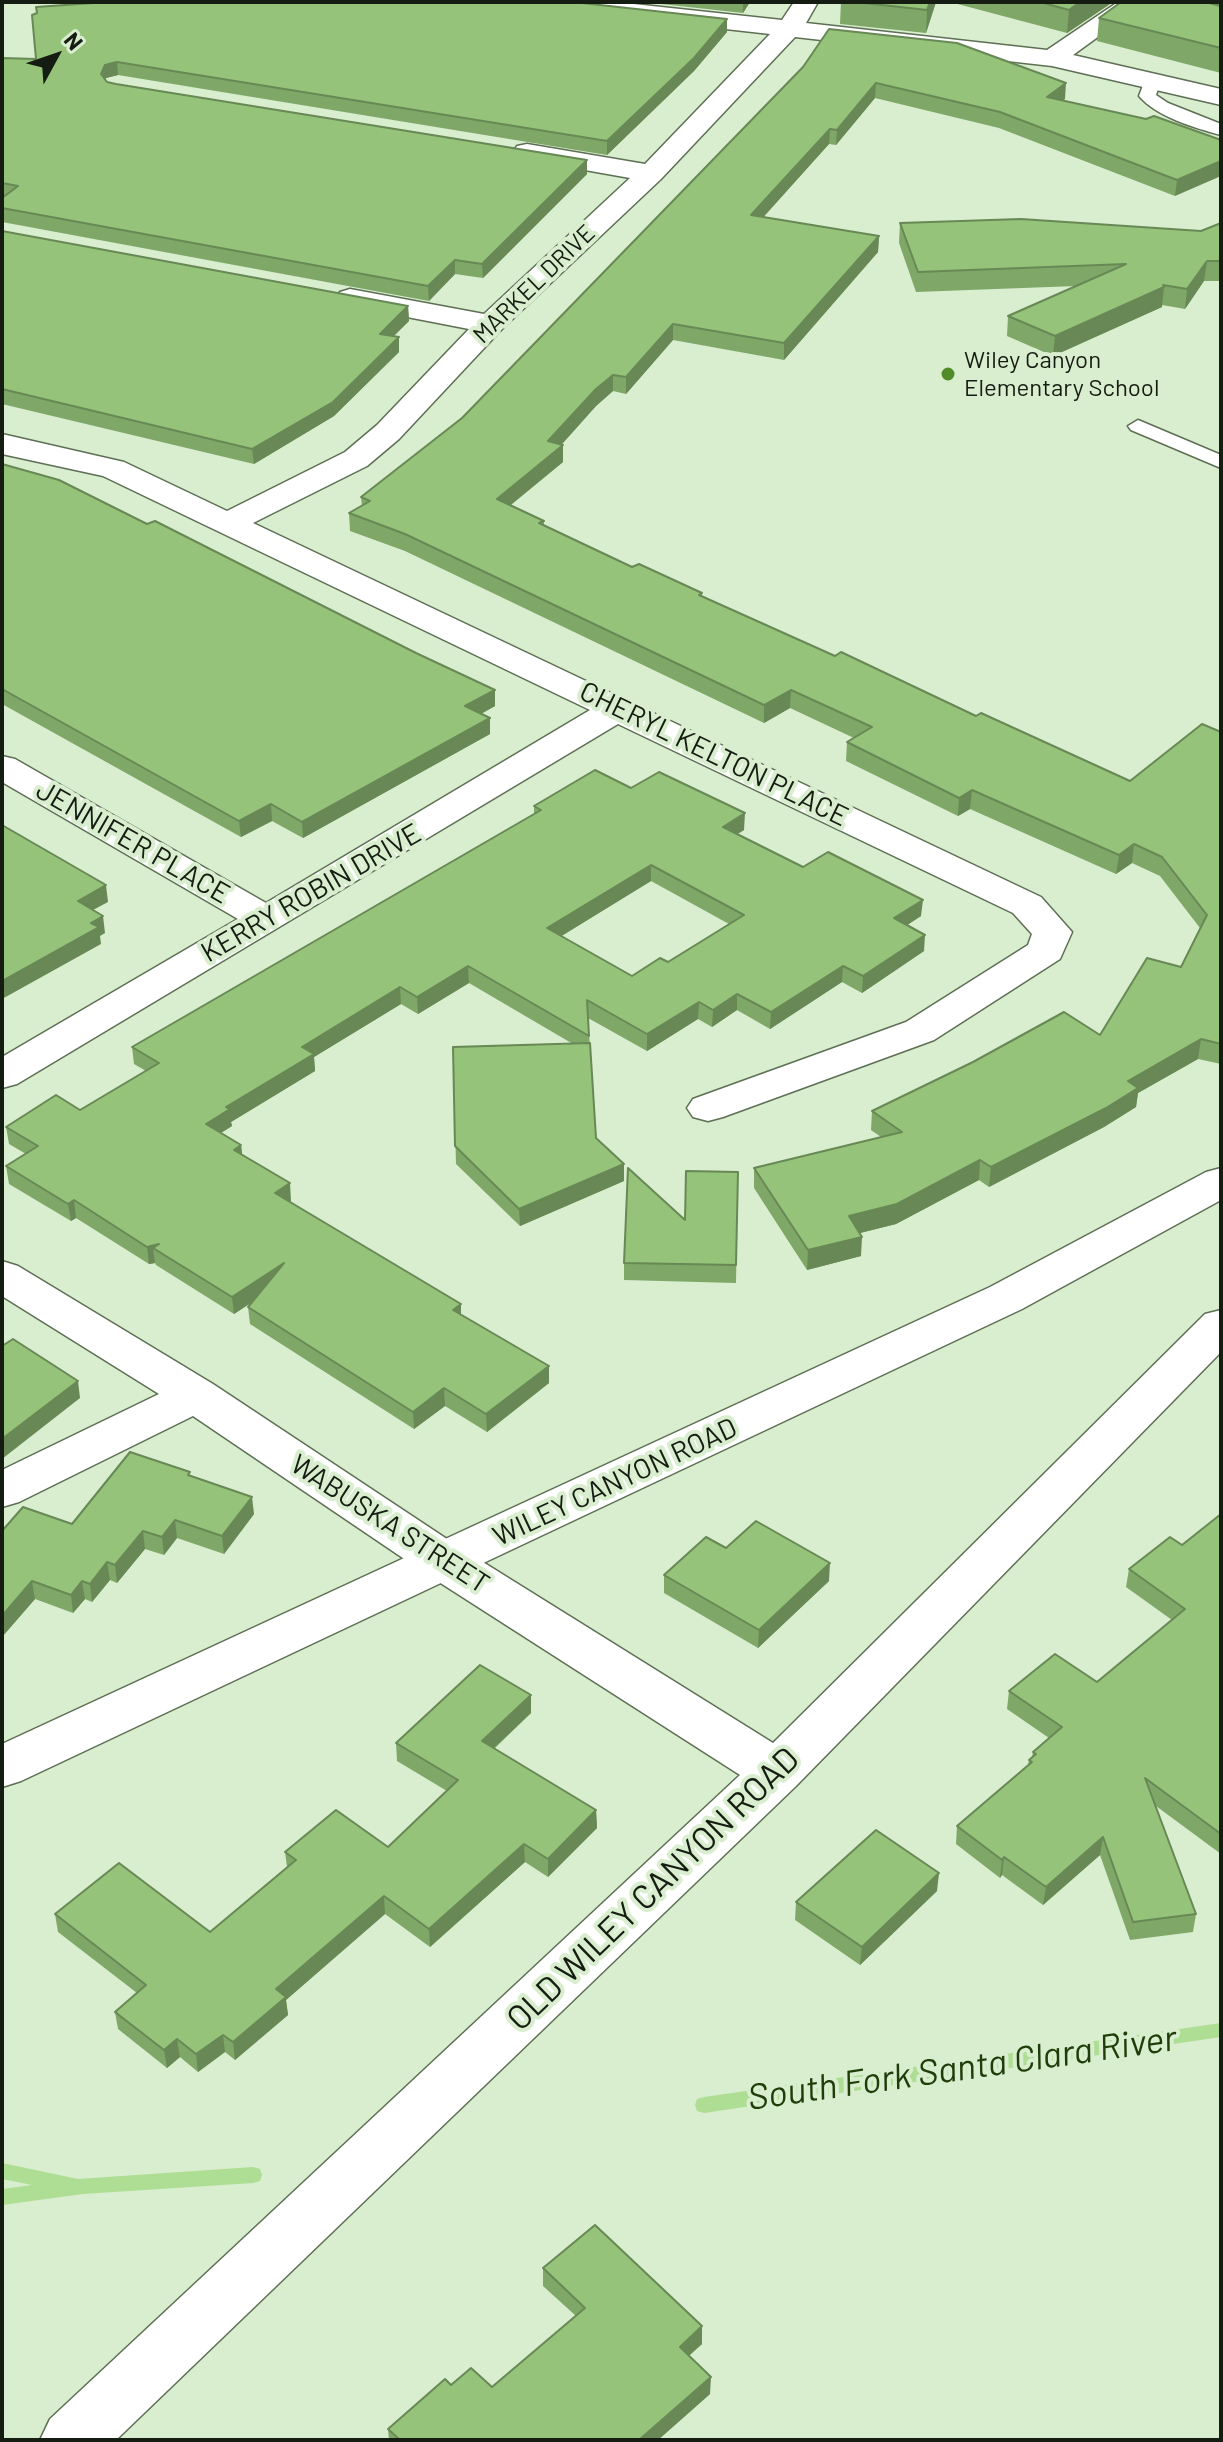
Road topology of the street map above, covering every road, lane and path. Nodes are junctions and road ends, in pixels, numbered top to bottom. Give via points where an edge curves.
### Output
1 (548, 2) edge
2 (806, 2) edge
3 (1143, 3) edge
4 (790, 28) junction
5 (1052, 58) junction
6 (1153, 80) junction
7 (1221, 97) edge
8 (1221, 130) edge
9 (494, 147) edge
10 (651, 173) junction
11 (322, 293) edge
12 (490, 324) junction
13 (1138, 426) dead end
14 (2, 444) edge
15 (1221, 462) edge
16 (228, 523) junction
17 (619, 708) junction
18 (2, 767) edge
19 (264, 918) junction
20 (2, 1075) edge
21 (708, 1108) dead end
22 (1221, 1182) edge
23 (2, 1276) edge
24 (1221, 1325) edge
25 (196, 1395) junction
26 (2, 1490) edge
27 (445, 1562) junction
28 (2, 1767) edge
29 (777, 1772) junction
30 (72, 2440) edge

1 - 4 street
2 - 4 street, MARKEL DRIVE
3 - 5 street
4 - 5 street
4 - 10 street, MARKEL DRIVE
5 - 6 street
6 - 7 street
6 - 8 lane via 1147,96
9 - 10 street
10 - 12 street, MARKEL DRIVE
11 - 12 street
12 - 16 street, MARKEL DRIVE via 356,459
13 - 15 lane
14 - 16 street, CHERYL KELTON PLACE via 113,469
16 - 17 street, CHERYL KELTON PLACE
17 - 19 street, KERRY ROBIN DRIVE via 445,816
17 - 21 street, CHERYL KELTON PLACE via 1027,905 1052,932 1046,951 920,1031
18 - 19 street, JENNIFER PLACE
19 - 20 street, KERRY ROBIN DRIVE
22 - 27 street, WILEY CANYON ROAD via 1006,1298
23 - 25 street, WABUSKA STREET
24 - 29 street, OLD WILEY CANYON ROAD
25 - 26 street
25 - 27 street, WABUSKA STREET
27 - 28 street, WILEY CANYON ROAD
27 - 29 street, WABUSKA STREET
29 - 30 street, OLD WILEY CANYON ROAD

